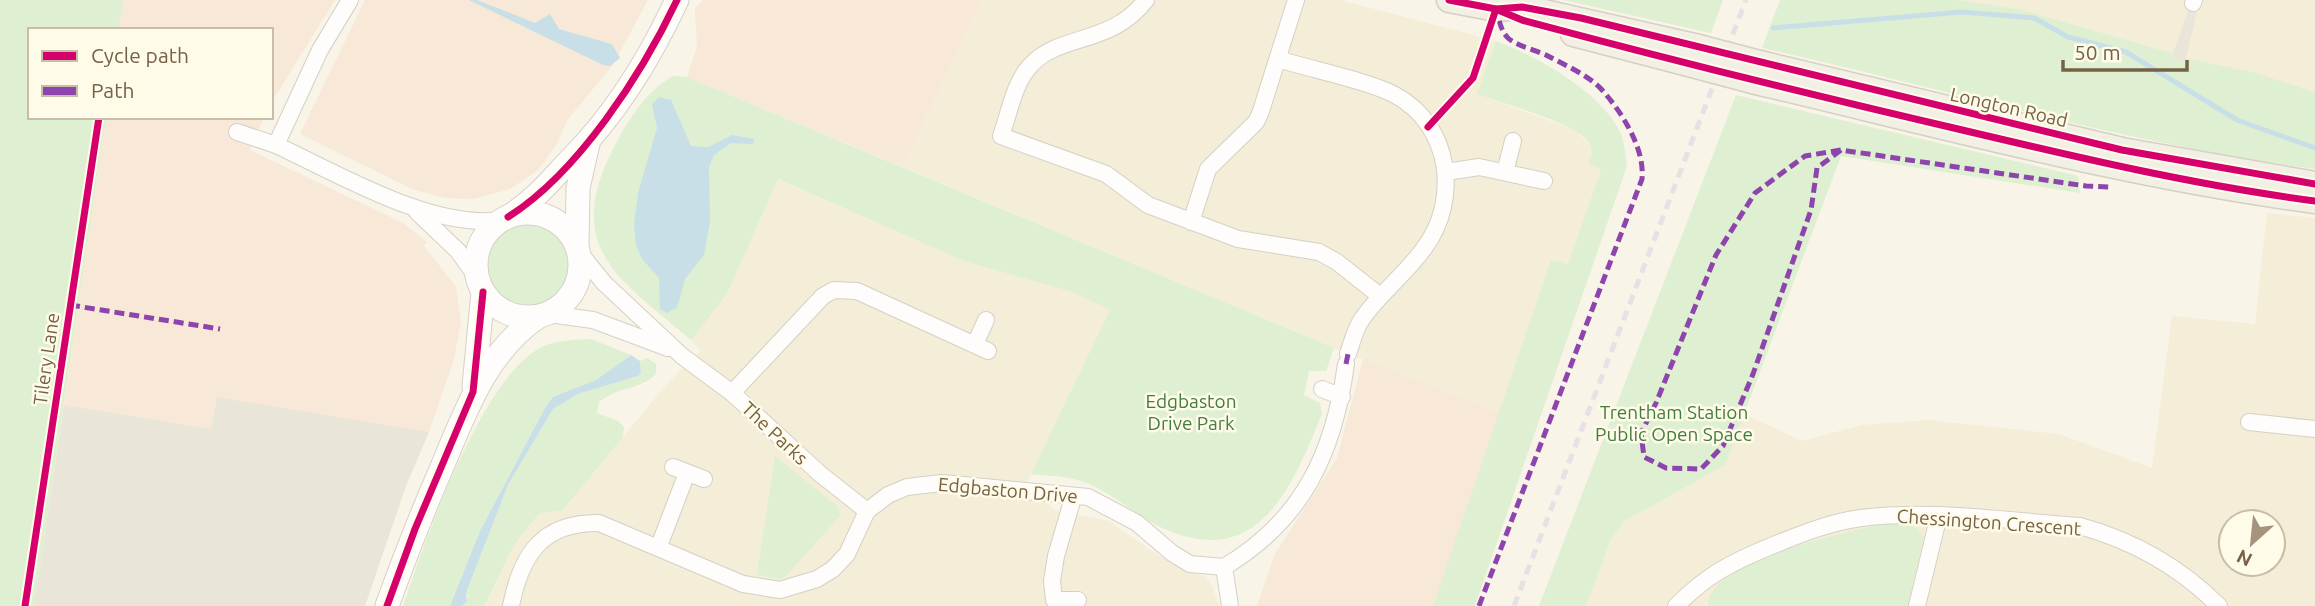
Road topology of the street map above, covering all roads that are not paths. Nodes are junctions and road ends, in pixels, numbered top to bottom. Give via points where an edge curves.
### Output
1 (350, 0) edge
2 (677, 0) edge
3 (1146, 0) edge
4 (1296, 0) edge
5 (1449, 0) edge
6 (1278, 59) junction
7 (1756, 72) junction
8 (237, 132) dead end
9 (1513, 141) dead end
10 (589, 144) junction
11 (276, 145) junction
12 (1446, 172) junction
13 (1505, 173) junction
14 (1544, 181) dead end
15 (2315, 184) edge
16 (2315, 201) edge
17 (409, 206) junction
18 (505, 218) junction
19 (1191, 222) junction
20 (578, 249) junction
21 (481, 286) junction
22 (1380, 296) junction
23 (543, 315) junction
24 (986, 320) dead end
25 (682, 356) junction
26 (1322, 389) dead end
27 (473, 392) junction
28 (732, 393) junction
29 (1342, 397) junction
30 (2249, 422) dead end
31 (2315, 429) edge
32 (704, 479) dead end
33 (1073, 498) junction
34 (867, 511) junction
35 (1939, 515) junction
36 (659, 546) junction
37 (1224, 567) junction
38 (1077, 600) dead end
39 (387, 606) edge
40 (511, 606) edge
41 (1230, 606) edge
42 (1676, 606) edge
43 (1917, 606) edge
44 (2219, 606) edge

1 - 11 street via 320,50
2 - 10 main road via 656,45
3 - 19 street via 1125,22 1044,54 1031,64 1001,136 1106,174 1148,205
4 - 6 street
5 - 7 main road, Longton Road, bridge via 1496,9 1522,7
6 - 12 street via 1401,99 1428,127 1444,157
6 - 19 street via 1256,122 1208,169
7 - 15 main road, Longton Road via 2120,149
7 - 16 main road, Longton Road via 2115,166
8 - 11 street
9 - 13 street
10 - 18 main road via 540,192
10 - 20 main road via 578,188
11 - 17 street
12 - 13 street via 1479,167
12 - 22 street via 1445,206 1437,229 1424,250
13 - 14 street
17 - 18 street via 441,217 479,222
17 - 21 street via 458,251
18 - 20 main road via 523,213 545,216 564,227
18 - 21 main road via 478,249
19 - 22 street via 1238,239 1319,252
20 - 23 main road via 579,276 573,292 563,305
20 - 25 street, The Parks via 604,283
21 - 23 main road via 503,311 517,316
21 - 27 main road
22 - 29 street via 1360,321 1347,359
23 - 25 street, The Parks via 606,324
23 - 27 main road via 510,340
24 - 28 street via 981,348 857,291 834,290 823,296
25 - 28 street, The Parks
26 - 29 street
27 - 39 main road
28 - 34 street, The Parks
29 - 37 street via 1322,457 1280,525 1256,548
30 - 31 street
32 - 36 street via 680,470
33 - 34 street, Edgbaston Drive via 925,482 888,495
33 - 37 street, Edgbaston Drive via 1088,497 1112,508 1191,564
33 - 38 street via 1046,600
34 - 36 street via 847,554 833,569 780,590 744,584
35 - 42 street, Chessington Crescent via 1858,518 1801,533 1708,575
35 - 43 street
35 - 44 street, Chessington Crescent via 2080,526 2108,534 2174,567
36 - 40 street via 599,523 557,528 530,554
37 - 41 street

